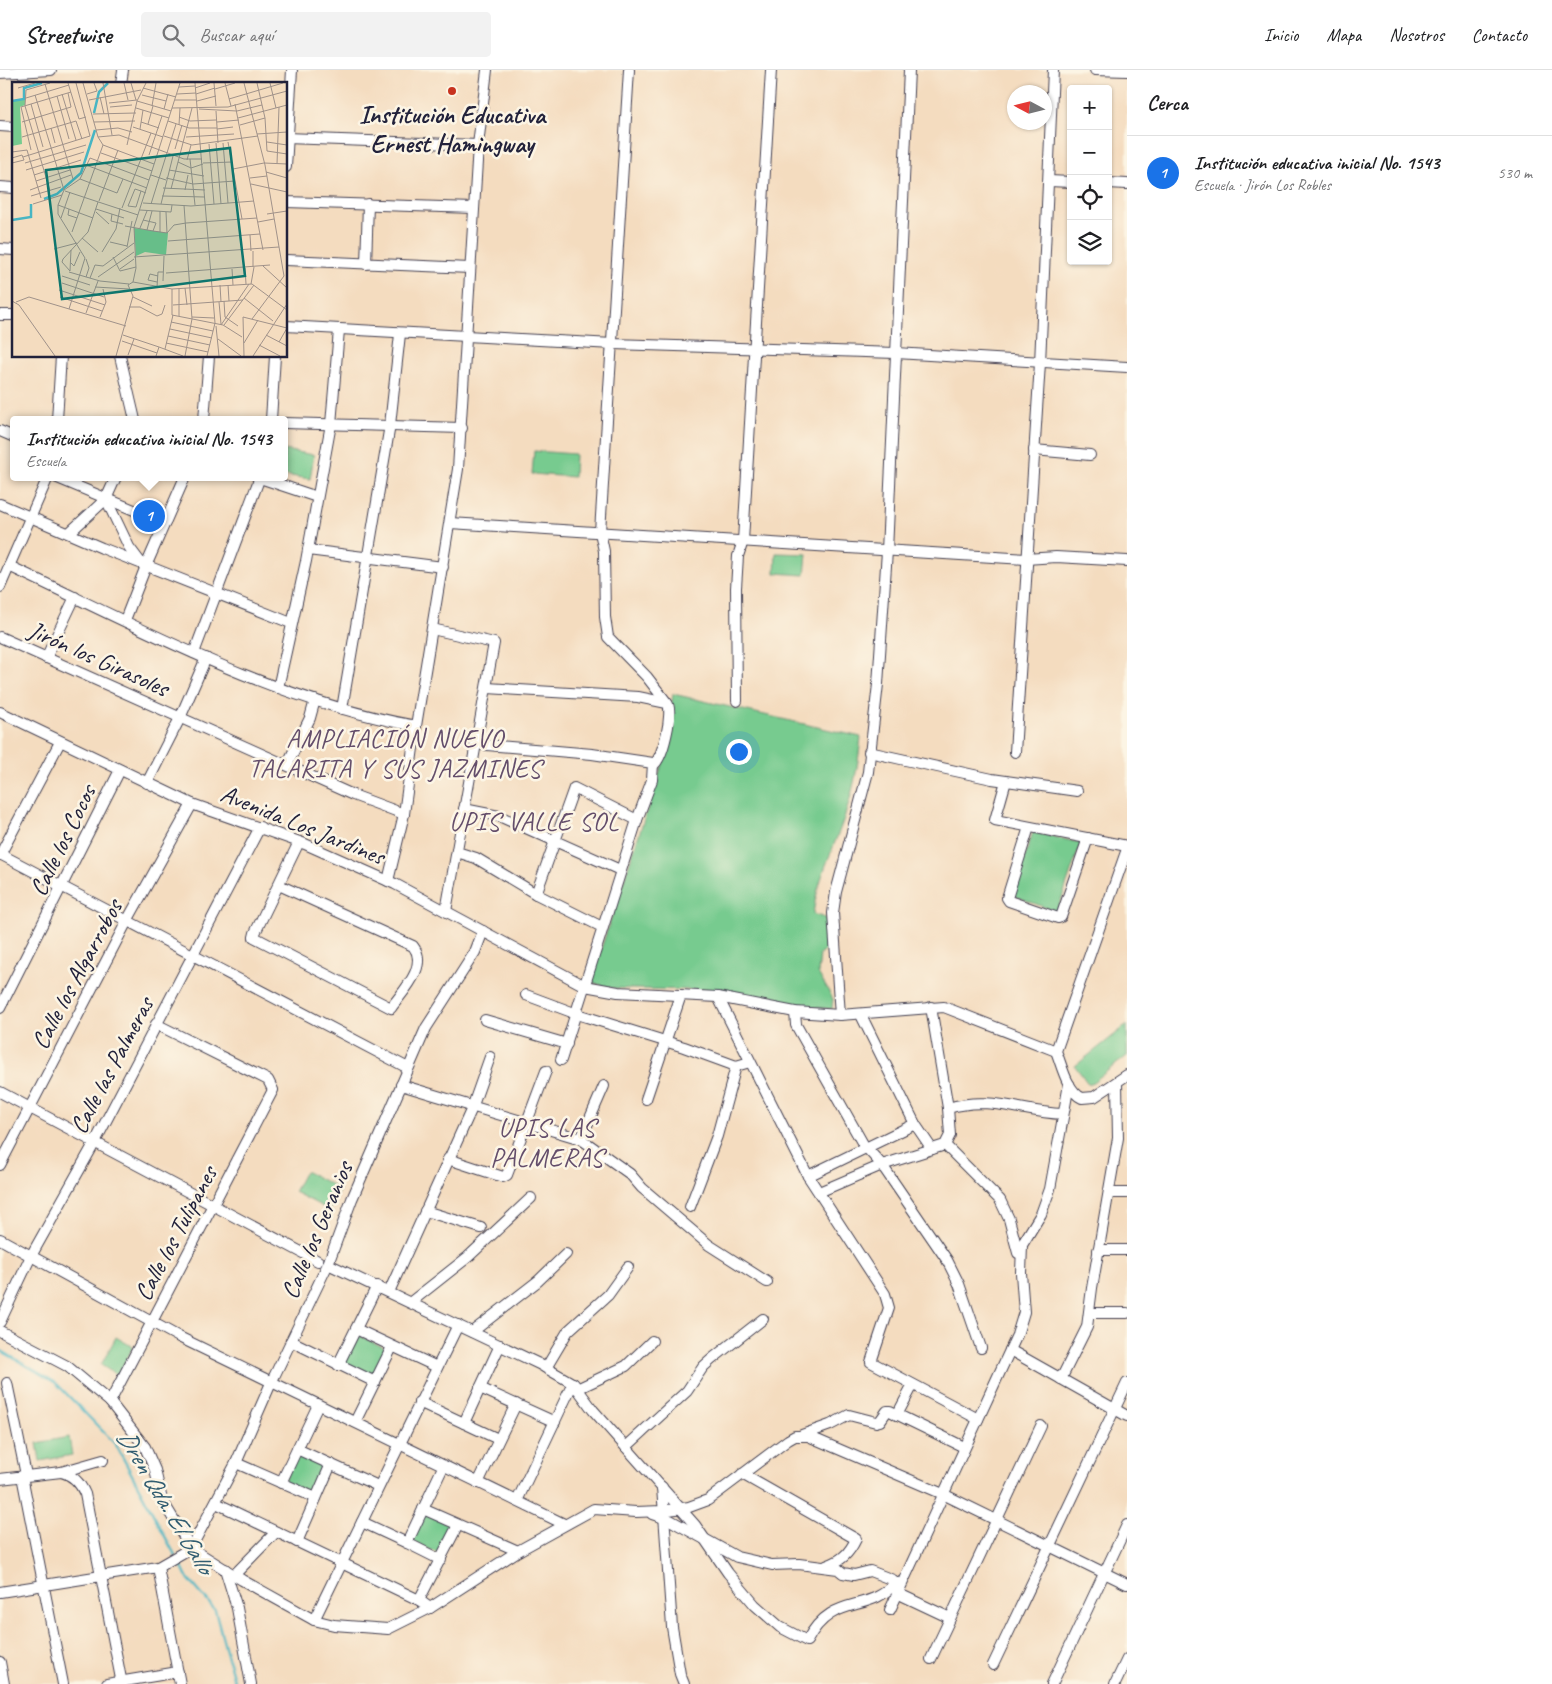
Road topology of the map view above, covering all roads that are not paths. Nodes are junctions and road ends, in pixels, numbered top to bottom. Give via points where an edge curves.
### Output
1 (51, 70) edge
2 (292, 70) edge
3 (487, 70) edge
4 (628, 70) edge
5 (771, 70) edge
6 (909, 70) edge
7 (1053, 70) edge
8 (1095, 70) edge
9 (1127, 71) edge
10 (0, 73) edge
11 (288, 124) edge
12 (288, 138) edge
13 (478, 145) junction
14 (1049, 181) junction
15 (1067, 182) edge
16 (1112, 184) edge
17 (1127, 184) edge
18 (288, 202) edge
19 (368, 204) junction
20 (474, 208) junction
21 (288, 260) edge
22 (366, 264) junction
23 (470, 268) junction
24 (0, 315) edge
25 (0, 320) edge
26 (288, 326) edge
27 (338, 330) junction
28 (400, 334) junction
29 (467, 336) junction
30 (613, 344) junction
31 (753, 349) junction
32 (896, 353) junction
33 (61, 358) edge
34 (120, 358) edge
35 (209, 358) edge
36 (275, 358) edge
37 (1040, 363) junction
38 (1127, 367) edge
39 (57, 416) edge
40 (134, 416) edge
41 (204, 416) edge
42 (271, 416) edge
43 (288, 424) edge
44 (331, 424) junction
45 (390, 425) junction
46 (462, 428) junction
47 (1034, 450) junction
48 (1090, 455) dead end
49 (46, 481) edge
50 (63, 481) edge
51 (114, 481) edge
52 (183, 481) edge
53 (258, 481) edge
54 (268, 481) edge
55 (317, 497) junction
56 (106, 499) junction
57 (0, 504) edge
58 (31, 518) junction
59 (165, 523) junction
60 (450, 523) junction
61 (600, 532) junction
62 (69, 533) junction
63 (743, 541) junction
64 (308, 550) junction
65 (887, 551) junction
66 (368, 557) junction
67 (1026, 559) junction
68 (1127, 561) edge
69 (144, 565) junction
70 (9, 566) junction
71 (443, 567) junction
72 (0, 586) edge
73 (216, 593) junction
74 (75, 597) junction
75 (125, 620) junction
76 (291, 623) junction
77 (432, 629) junction
78 (0, 637) edge
79 (194, 653) junction
80 (46, 658) junction
81 (206, 658) junction
82 (278, 688) junction
83 (487, 688) junction
84 (315, 700) junction
85 (737, 701) dead end
86 (667, 703) junction
87 (342, 709) junction
88 (0, 712) edge
89 (180, 718) junction
90 (416, 726) junction
91 (60, 742) junction
92 (476, 744) junction
93 (869, 752) junction
94 (1015, 752) dead end
95 (653, 765) junction
96 (287, 766) junction
97 (120, 770) junction
98 (1006, 781) junction
99 (147, 783) junction
100 (1077, 792) dead end
101 (192, 804) junction
102 (464, 810) junction
103 (404, 814) junction
104 (637, 820) junction
105 (260, 827) junction
106 (1029, 827) junction
107 (1088, 838) junction
108 (554, 841) junction
109 (299, 842) junction
110 (1127, 848) edge
111 (457, 852) junction
112 (0, 855) edge
113 (620, 870) junction
114 (388, 881) junction
115 (278, 885) junction
116 (62, 887) junction
117 (536, 894) junction
118 (446, 911) junction
119 (127, 922) junction
120 (602, 927) junction
121 (483, 930) junction
122 (192, 956) junction
123 (586, 986) junction
124 (526, 995) dead end
125 (681, 995) junction
126 (718, 997) junction
127 (931, 1006) junction
128 (0, 1008) edge
129 (795, 1012) junction
130 (577, 1014) junction
131 (840, 1015) junction
132 (861, 1015) junction
133 (485, 1020) dead end
134 (156, 1024) junction
135 (666, 1041) junction
136 (567, 1044) junction
137 (1056, 1051) junction
138 (490, 1057) dead end
139 (561, 1060) dead end
140 (750, 1062) junction
141 (736, 1066) junction
142 (408, 1068) junction
143 (546, 1071) dead end
144 (1127, 1075) edge
145 (1117, 1082) junction
146 (1069, 1084) junction
147 (401, 1085) junction
148 (604, 1086) dead end
149 (0, 1092) edge
150 (646, 1099) dead end
151 (30, 1107) junction
152 (472, 1108) junction
153 (948, 1108) junction
154 (1062, 1114) junction
155 (528, 1123) junction
156 (915, 1124) junction
157 (1122, 1138) edge
158 (581, 1139) junction
159 (95, 1142) junction
160 (946, 1145) junction
161 (867, 1149) junction
162 (932, 1150) junction
163 (448, 1159) junction
164 (0, 1165) edge
165 (882, 1165) junction
166 (808, 1176) junction
167 (819, 1192) junction
168 (1109, 1193) junction
169 (1127, 1193) edge
170 (532, 1198) dead end
171 (213, 1205) junction
172 (690, 1207) dead end
173 (425, 1211) junction
174 (481, 1228) dead end
175 (0, 1239) edge
176 (1098, 1250) junction
177 (1127, 1250) edge
178 (566, 1254) dead end
179 (31, 1256) junction
180 (323, 1263) junction
181 (628, 1267) dead end
182 (1021, 1273) junction
183 (767, 1282) dead end
184 (377, 1286) junction
185 (389, 1292) junction
186 (411, 1302) junction
187 (1127, 1312) edge
188 (1089, 1313) junction
189 (763, 1320) dead end
190 (0, 1322) edge
191 (151, 1323) junction
192 (458, 1325) junction
193 (356, 1330) junction
194 (0, 1331) edge
195 (472, 1332) junction
196 (291, 1341) junction
197 (652, 1342) dead end
198 (500, 1345) junction
199 (392, 1347) junction
200 (981, 1348) dead end
201 (1010, 1350) junction
202 (338, 1365) junction
203 (437, 1367) junction
204 (546, 1368) junction
205 (1062, 1379) junction
206 (375, 1382) junction
207 (6, 1383) dead end
208 (271, 1383) junction
209 (1127, 1384) edge
210 (913, 1385) junction
211 (575, 1386) junction
212 (480, 1388) junction
213 (110, 1402) junction
214 (419, 1402) junction
215 (318, 1404) junction
216 (516, 1404) junction
217 (1115, 1410) junction
218 (897, 1415) junction
219 (1127, 1416) edge
220 (978, 1419) junction
221 (355, 1422) junction
222 (555, 1422) junction
223 (464, 1423) junction
224 (1041, 1426) dead end
225 (801, 1435) junction
226 (498, 1439) junction
227 (398, 1445) junction
228 (626, 1447) junction
229 (964, 1447) junction
230 (297, 1449) junction
231 (104, 1460) dead end
232 (236, 1463) junction
233 (331, 1464) junction
234 (443, 1467) junction
235 (61, 1472) junction
236 (742, 1474) junction
237 (24, 1476) junction
238 (0, 1479) edge
239 (281, 1483) junction
240 (478, 1483) junction
241 (378, 1486) junction
242 (662, 1487) junction
243 (942, 1494) junction
244 (316, 1498) junction
245 (517, 1501) junction
246 (216, 1503) junction
247 (680, 1508) junction
248 (423, 1509) junction
249 (662, 1513) junction
250 (996, 1520) junction
251 (362, 1522) junction
252 (564, 1524) junction
253 (458, 1525) junction
254 (1127, 1525) edge
255 (276, 1532) junction
256 (706, 1540) junction
257 (297, 1542) junction
258 (407, 1543) junction
259 (1049, 1546) junction
260 (191, 1548) junction
261 (518, 1551) junction
262 (441, 1560) junction
263 (342, 1564) junction
264 (158, 1567) junction
265 (825, 1567) junction
266 (225, 1570) junction
267 (1105, 1573) junction
268 (101, 1575) junction
269 (234, 1575) junction
270 (43, 1584) junction
271 (1127, 1584) edge
272 (898, 1587) junction
273 (0, 1592) edge
274 (419, 1600) junction
275 (430, 1608) junction
276 (890, 1610) dead end
277 (950, 1618) junction
278 (314, 1620) junction
279 (931, 1659) dead end
280 (1127, 1659) edge
281 (0, 1662) edge
282 (993, 1665) dead end
283 (178, 1672) junction
284 (121, 1683) edge
285 (4, 1684) edge
286 (62, 1684) edge
287 (107, 1684) edge
288 (180, 1684) edge
289 (251, 1684) edge
290 (684, 1684) edge
291 (1052, 1684) edge
292 (1115, 1684) edge

1 - 10 street
2 - 11 street
3 - 13 street
4 - 30 street
5 - 31 street
6 - 32 street
7 - 14 street
8 - 9 street
12 - 13 street
13 - 20 street
14 - 15 street
14 - 37 street
16 - 17 street
18 - 19 street
19 - 20 street
19 - 22 street
20 - 23 street
21 - 22 street
22 - 23 street
23 - 29 street
24 - 25 street
26 - 27 street
27 - 28 street
27 - 44 street
28 - 29 street
28 - 45 street
29 - 30 street
29 - 46 street
30 - 31 street
30 - 61 street
31 - 32 street
31 - 63 street
32 - 37 street
32 - 65 street
33 - 39 street
34 - 40 street
35 - 41 street
36 - 42 street
37 - 38 street
37 - 47 street
43 - 44 street
44 - 45 street
44 - 55 street
45 - 46 street
45 - 66 street
46 - 60 street
47 - 48 street
47 - 67 street
49 - 58 street
50 - 56 street
51 - 56 street
52 - 59 street
53 - 73 street
54 - 55 street
55 - 64 street
56 - 59 street
56 - 62 street
56 - 69 street via 130,547
57 - 58 street
58 - 62 street
58 - 70 street
59 - 69 street
60 - 61 street
60 - 71 street
61 - 63 street
61 - 86 street via 608,636
62 - 69 street
63 - 65 street
63 - 85 street via 738,556 736,588
64 - 66 street
64 - 76 street
65 - 67 street
65 - 93 street via 878,684
66 - 71 street
66 - 87 street
67 - 68 street via 1056,557
67 - 94 street
69 - 73 street
69 - 75 street
70 - 72 street
70 - 74 street
71 - 77 street
73 - 76 street
73 - 79 street
74 - 75 street
74 - 80 street
75 - 79 street
76 - 82 street
77 - 83 street via 494,643
77 - 90 street
78 - 80 street, Jirón los Girasoles
79 - 81 street
80 - 89 street, Jirón los Girasoles
81 - 82 street
81 - 89 street
82 - 84 street
83 - 86 street via 638,697
83 - 92 street
84 - 87 street
84 - 96 street
86 - 95 street via 671,710 663,750 659,761
87 - 90 street
88 - 91 street, Avenida Los Jardines
89 - 96 street, Jirón los Girasoles
89 - 99 street
90 - 103 street
91 - 97 street, Avenida Los Jardines
91 - 112 street
92 - 95 street via 592,754
92 - 102 street
93 - 98 street
93 - 131 street via 868,772 833,913
95 - 104 street via 652,780
96 - 103 street, Jirón los Girasoles
97 - 99 street, Avenida Los Jardines
97 - 116 street, Calle los Cocos
98 - 100 street
98 - 106 street via 995,820
99 - 101 street, Avenida Los Jardines
101 - 105 street, Avenida Los Jardines
101 - 119 street, Calle los Algarrobos
102 - 108 street via 499,816
102 - 111 street
103 - 114 street
104 - 108 street via 574,788
104 - 113 street
105 - 109 street, Avenida Los Jardines
105 - 122 street, Calle las Palmeras
106 - 107 street
106 - 107 street via 1007,898 1058,918
107 - 110 street
108 - 113 street
108 - 117 street
109 - 114 street, Avenida Los Jardines
109 - 115 street
110 - 137 street
111 - 117 street via 476,858
111 - 118 street
112 - 116 street
113 - 120 street
114 - 118 street, Avenida Los Jardines
115 - 115 street via 254,937 391,1008 420,962 413,946
116 - 119 street
116 - 128 street, Calle los Cocos
117 - 120 street
118 - 121 street, Avenida Los Jardines
119 - 122 street
119 - 151 street, Calle los Algarrobos
120 - 123 street
121 - 123 street, Avenida Los Jardines
121 - 142 street, Calle los Geranios via 475,952 426,1028
122 - 134 street, Calle las Palmeras
122 - 142 street
123 - 125 street, Avenida Los Jardines via 618,992
123 - 130 street
124 - 130 street
125 - 126 street, Avenida Los Jardines
125 - 135 street
126 - 129 street, Avenida Los Jardines
126 - 140 street
127 - 132 street, Avenida Los Jardines
127 - 137 street, Avenida Los Jardines via 957,1011
127 - 153 street
129 - 131 street, Avenida Los Jardines
129 - 161 street via 796,1025
130 - 135 street
130 - 136 street
131 - 132 street, Avenida Los Jardines
132 - 156 street
133 - 136 street
134 - 159 street, Calle las Palmeras
134 - 171 street, Calle los Tulipanes via 273,1087
135 - 141 street
135 - 150 street
136 - 139 street
137 - 146 street
138 - 152 street
140 - 141 street
140 - 166 street
141 - 172 street via 719,1130
142 - 147 street, Calle los Geranios
143 - 155 street
144 - 145 street
145 - 146 street via 1088,1098 1077,1096
145 - 157 street
146 - 154 street
147 - 152 street
147 - 180 street, Calle los Geranios
148 - 158 street
149 - 151 street
151 - 159 street
151 - 164 street, Calle los Algarrobos
152 - 155 street
152 - 163 street
153 - 154 street via 994,1102 1028,1111
153 - 160 street via 950,1135
154 - 182 street via 1050,1189 1041,1214 1022,1244
155 - 158 street
155 - 163 street via 507,1175 503,1177
156 - 161 street
156 - 162 street
157 - 168 street
158 - 183 street via 630,1174 709,1245
159 - 171 street
159 - 179 street, Calle las Palmeras
160 - 162 street
160 - 182 street via 1004,1206 1018,1247
161 - 165 street
161 - 166 street
162 - 165 street
163 - 173 street
165 - 167 street
165 - 200 street via 951,1266
166 - 167 street
167 - 210 street via 875,1276 890,1308 871,1362
168 - 169 street
168 - 176 street
170 - 186 street via 468,1257
171 - 180 street
171 - 191 street, Calle los Tulipanes
173 - 174 street
173 - 185 street
175 - 179 street
176 - 177 street
176 - 188 street
178 - 195 street via 538,1281
179 - 190 street, Calle las Palmeras
179 - 191 street
180 - 184 street
180 - 196 street, Calle los Geranios
181 - 204 street via 608,1295 568,1331
182 - 201 street via 1024,1312
184 - 185 street
184 - 193 street
185 - 186 street
186 - 192 street
187 - 188 street
188 - 205 street via 1087,1327
189 - 228 street via 703,1367 687,1391
191 - 208 street
191 - 213 street, Calle los Tulipanes
192 - 195 street
192 - 203 street
193 - 199 street
193 - 202 street
194 - 213 street via 67,1366
195 - 198 street
196 - 202 street
196 - 208 street, Calle los Geranios
197 - 211 street via 626,1366
198 - 204 street
198 - 212 street
199 - 203 street
199 - 206 street
201 - 205 street
201 - 220 street
202 - 206 street
203 - 214 street
204 - 211 street
205 - 217 street
206 - 221 street
207 - 237 street
208 - 215 street
208 - 232 street, Calle los Geranios
209 - 217 street
210 - 218 street
210 - 220 street
211 - 222 street
211 - 228 street
212 - 216 street
212 - 223 street
213 - 260 street via 145,1447 162,1500
214 - 223 street
214 - 227 street
215 - 221 street
215 - 230 street
216 - 222 street
216 - 226 street
217 - 219 street
217 - 259 street
218 - 225 street via 887,1411 876,1422 849,1414
218 - 229 street
220 - 229 street
221 - 227 street
222 - 245 street
223 - 226 street
224 - 250 street
225 - 236 street via 788,1440
225 - 243 street
226 - 240 street
227 - 234 street
227 - 241 street
228 - 242 street
229 - 243 street
230 - 233 street
230 - 239 street
231 - 235 street
232 - 239 street
232 - 246 street, Calle los Geranios
233 - 241 street
233 - 244 street
234 - 240 street
234 - 248 street
235 - 237 street
235 - 268 street via 76,1480 85,1494
236 - 247 street via 708,1500
236 - 265 street via 856,1539 843,1559
237 - 238 street
237 - 270 street
239 - 244 street
240 - 245 street
241 - 251 street
242 - 247 street
242 - 249 street
243 - 250 street
243 - 272 street
244 - 257 street
245 - 252 street
246 - 255 street
246 - 260 street, Calle los Geranios
247 - 249 street
247 - 256 street
248 - 253 street
248 - 258 street
249 - 252 street via 594,1509
249 - 256 street
249 - 290 street via 672,1598 672,1627
250 - 259 street
250 - 277 street
251 - 258 street
251 - 263 street
252 - 261 street
253 - 261 street
253 - 262 street
254 - 267 street
255 - 257 street
255 - 269 street
256 - 265 street via 726,1553 756,1563
256 - 272 street via 755,1605 780,1627 807,1641 822,1619
257 - 263 street
258 - 262 street
259 - 267 street
259 - 282 street
260 - 264 street
260 - 266 street
261 - 275 street
262 - 274 street
263 - 274 street
263 - 278 street
264 - 268 street
264 - 283 street
265 - 272 street via 854,1575 870,1571
266 - 269 street
266 - 289 street via 237,1608
267 - 271 street
267 - 291 street
268 - 270 street
268 - 284 street
269 - 278 street
270 - 273 street
270 - 286 street
272 - 276 street
272 - 277 street
274 - 275 street
275 - 278 street via 388,1629 334,1625
277 - 279 street
280 - 292 street
281 - 285 street
283 - 284 street
283 - 288 street
284 - 287 street

